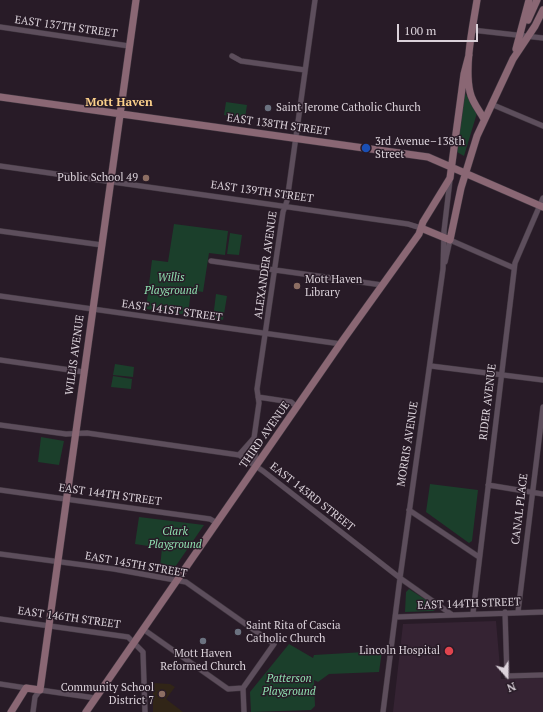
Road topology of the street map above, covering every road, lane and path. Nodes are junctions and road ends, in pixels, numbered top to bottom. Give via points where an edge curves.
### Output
1 (136, 0) edge
2 (315, 0) edge
3 (477, 0) edge
4 (529, 0) edge
5 (537, 0) edge
6 (543, 10) edge
7 (0, 27) edge
8 (472, 30) junction
9 (524, 35) junction
10 (543, 38) edge
11 (129, 46) junction
12 (232, 56) dead end
13 (469, 56) junction
14 (305, 70) junction
15 (0, 97) edge
16 (491, 104) junction
17 (120, 114) junction
18 (484, 119) junction
19 (543, 126) edge
20 (296, 139) junction
21 (0, 166) edge
22 (452, 166) junction
23 (465, 172) junction
24 (450, 178) junction
25 (111, 182) junction
26 (543, 198) edge
27 (285, 206) junction
28 (541, 206) edge
29 (421, 228) junction
30 (0, 231) edge
31 (447, 238) junction
32 (102, 245) junction
33 (211, 261) dead end
34 (514, 268) junction
35 (275, 270) junction
36 (382, 285) junction
37 (0, 296) edge
38 (93, 309) junction
39 (265, 334) junction
40 (341, 344) junction
41 (0, 360) edge
42 (431, 366) junction
43 (84, 372) junction
44 (501, 375) junction
45 (543, 380) edge
46 (258, 397) junction
47 (297, 407) junction
48 (543, 407) edge
49 (0, 425) edge
50 (75, 433) junction
51 (254, 438) junction
52 (239, 455) junction
53 (256, 467) junction
54 (488, 485) junction
55 (0, 490) edge
56 (532, 492) junction
57 (543, 494) edge
58 (66, 499) junction
59 (409, 510) junction
60 (217, 523) junction
61 (0, 554) edge
62 (479, 557) junction
63 (57, 562) junction
64 (400, 578) junction
65 (177, 580) junction
66 (505, 612) junction
67 (518, 612) junction
68 (543, 612) edge
69 (451, 614) junction
70 (473, 614) junction
71 (396, 616) junction
72 (0, 619) edge
73 (48, 625) junction
74 (143, 629) junction
75 (134, 642) junction
76 (543, 675) edge
77 (0, 684) edge
78 (26, 688) junction
79 (243, 688) junction
80 (40, 690) junction
81 (95, 698) junction
82 (11, 712) edge
83 (33, 712) edge
84 (86, 712) edge
85 (145, 712) edge
86 (244, 712) edge
87 (383, 712) edge

1 - 11 main road, WILLIS AVENUE
2 - 14 street, ALEXANDER AVENUE
3 - 8 main road
4 - 9 main road
5 - 9 main road
6 - 9 main road
7 - 11 street, EAST 137TH STREET
8 - 9 street
8 - 13 main road
9 - 10 street
9 - 16 main road
11 - 17 main road, WILLIS AVENUE
12 - 14 street via 241,61
13 - 18 main road via 470,92
13 - 22 main road, THIRD AVENUE via 464,74
14 - 20 street, ALEXANDER AVENUE
15 - 17 main road, EAST 138TH STREET
16 - 18 main road
16 - 19 street
17 - 20 main road, EAST 138TH STREET
17 - 25 main road, WILLIS AVENUE
18 - 23 main road
20 - 22 main road, EAST 138TH STREET via 423,156
20 - 27 street, ALEXANDER AVENUE
21 - 25 street, EAST 139TH STREET
22 - 23 main road, EAST 138TH STREET
22 - 24 main road, THIRD AVENUE
23 - 28 main road, EAST 138TH STREET
23 - 31 main road
24 - 29 main road, THIRD AVENUE
24 - 31 street
25 - 27 street, EAST 139TH STREET
25 - 32 main road, WILLIS AVENUE
26 - 28 street, RIDER AVENUE
27 - 29 street, EAST 139TH STREET
27 - 35 street, ALEXANDER AVENUE
28 - 34 street, RIDER AVENUE via 517,254
29 - 31 main road, EAST 139TH STREET
29 - 36 main road, THIRD AVENUE
30 - 32 street
31 - 34 street, EAST 139TH STREET
31 - 42 street, MORRIS AVENUE
32 - 38 main road, WILLIS AVENUE
33 - 35 street
34 - 44 street, RIDER AVENUE
35 - 36 street
35 - 39 street, ALEXANDER AVENUE
36 - 40 main road, THIRD AVENUE
37 - 38 street, EAST 141ST STREET
38 - 39 street, EAST 141ST STREET
38 - 43 main road, WILLIS AVENUE
39 - 40 street, EAST 141ST STREET
39 - 46 street, ALEXANDER AVENUE
40 - 47 main road, THIRD AVENUE
41 - 43 street
42 - 44 street
42 - 59 street, MORRIS AVENUE
43 - 50 main road, WILLIS AVENUE
44 - 45 street
44 - 54 street, RIDER AVENUE
46 - 47 street via 291,402
46 - 51 street, ALEXANDER AVENUE
47 - 53 main road, THIRD AVENUE
48 - 56 street, CANAL PLACE
49 - 50 street, EAST 143RD STREET
50 - 52 street, EAST 143RD STREET
50 - 58 main road, WILLIS AVENUE
51 - 52 street
51 - 53 street, ALEXANDER AVENUE
52 - 53 street, EAST 143RD STREET
53 - 60 main road, THIRD AVENUE
53 - 64 street, EAST 143RD STREET
54 - 56 street
54 - 62 street, RIDER AVENUE
55 - 58 street, EAST 144TH STREET
56 - 57 street
56 - 67 street, CANAL PLACE
58 - 60 street, EAST 144TH STREET via 210,519
58 - 63 main road, WILLIS AVENUE
59 - 62 street
59 - 64 street, MORRIS AVENUE
60 - 65 main road, THIRD AVENUE
61 - 63 street, EAST 145TH STREET
62 - 70 street, RIDER AVENUE
63 - 65 street, EAST 145TH STREET
63 - 73 main road, WILLIS AVENUE
64 - 69 street, EAST 143RD STREET
64 - 71 street, MORRIS AVENUE
65 - 74 main road, THIRD AVENUE
65 - 79 street, EAST 145TH STREET via 186,582 274,644
66 - 67 street, EAST 144TH STREET
66 - 70 street, EAST 144TH STREET
66 - 76 street via 507,676
67 - 68 street, EAST 144TH STREET
69 - 70 street, EAST 144TH STREET
69 - 71 street, EAST 144TH STREET
71 - 87 street, MORRIS AVENUE
72 - 73 street, EAST 146TH STREET
73 - 75 street, EAST 146TH STREET via 128,637
73 - 80 main road, WILLIS AVENUE
74 - 75 main road, THIRD AVENUE
74 - 79 street via 228,689
75 - 81 main road, THIRD AVENUE
75 - 85 street via 143,652
77 - 78 street
78 - 80 main road
78 - 82 main road
79 - 86 street
80 - 81 street
80 - 83 street, WILLIS AVENUE via 35,697
81 - 84 main road, THIRD AVENUE

